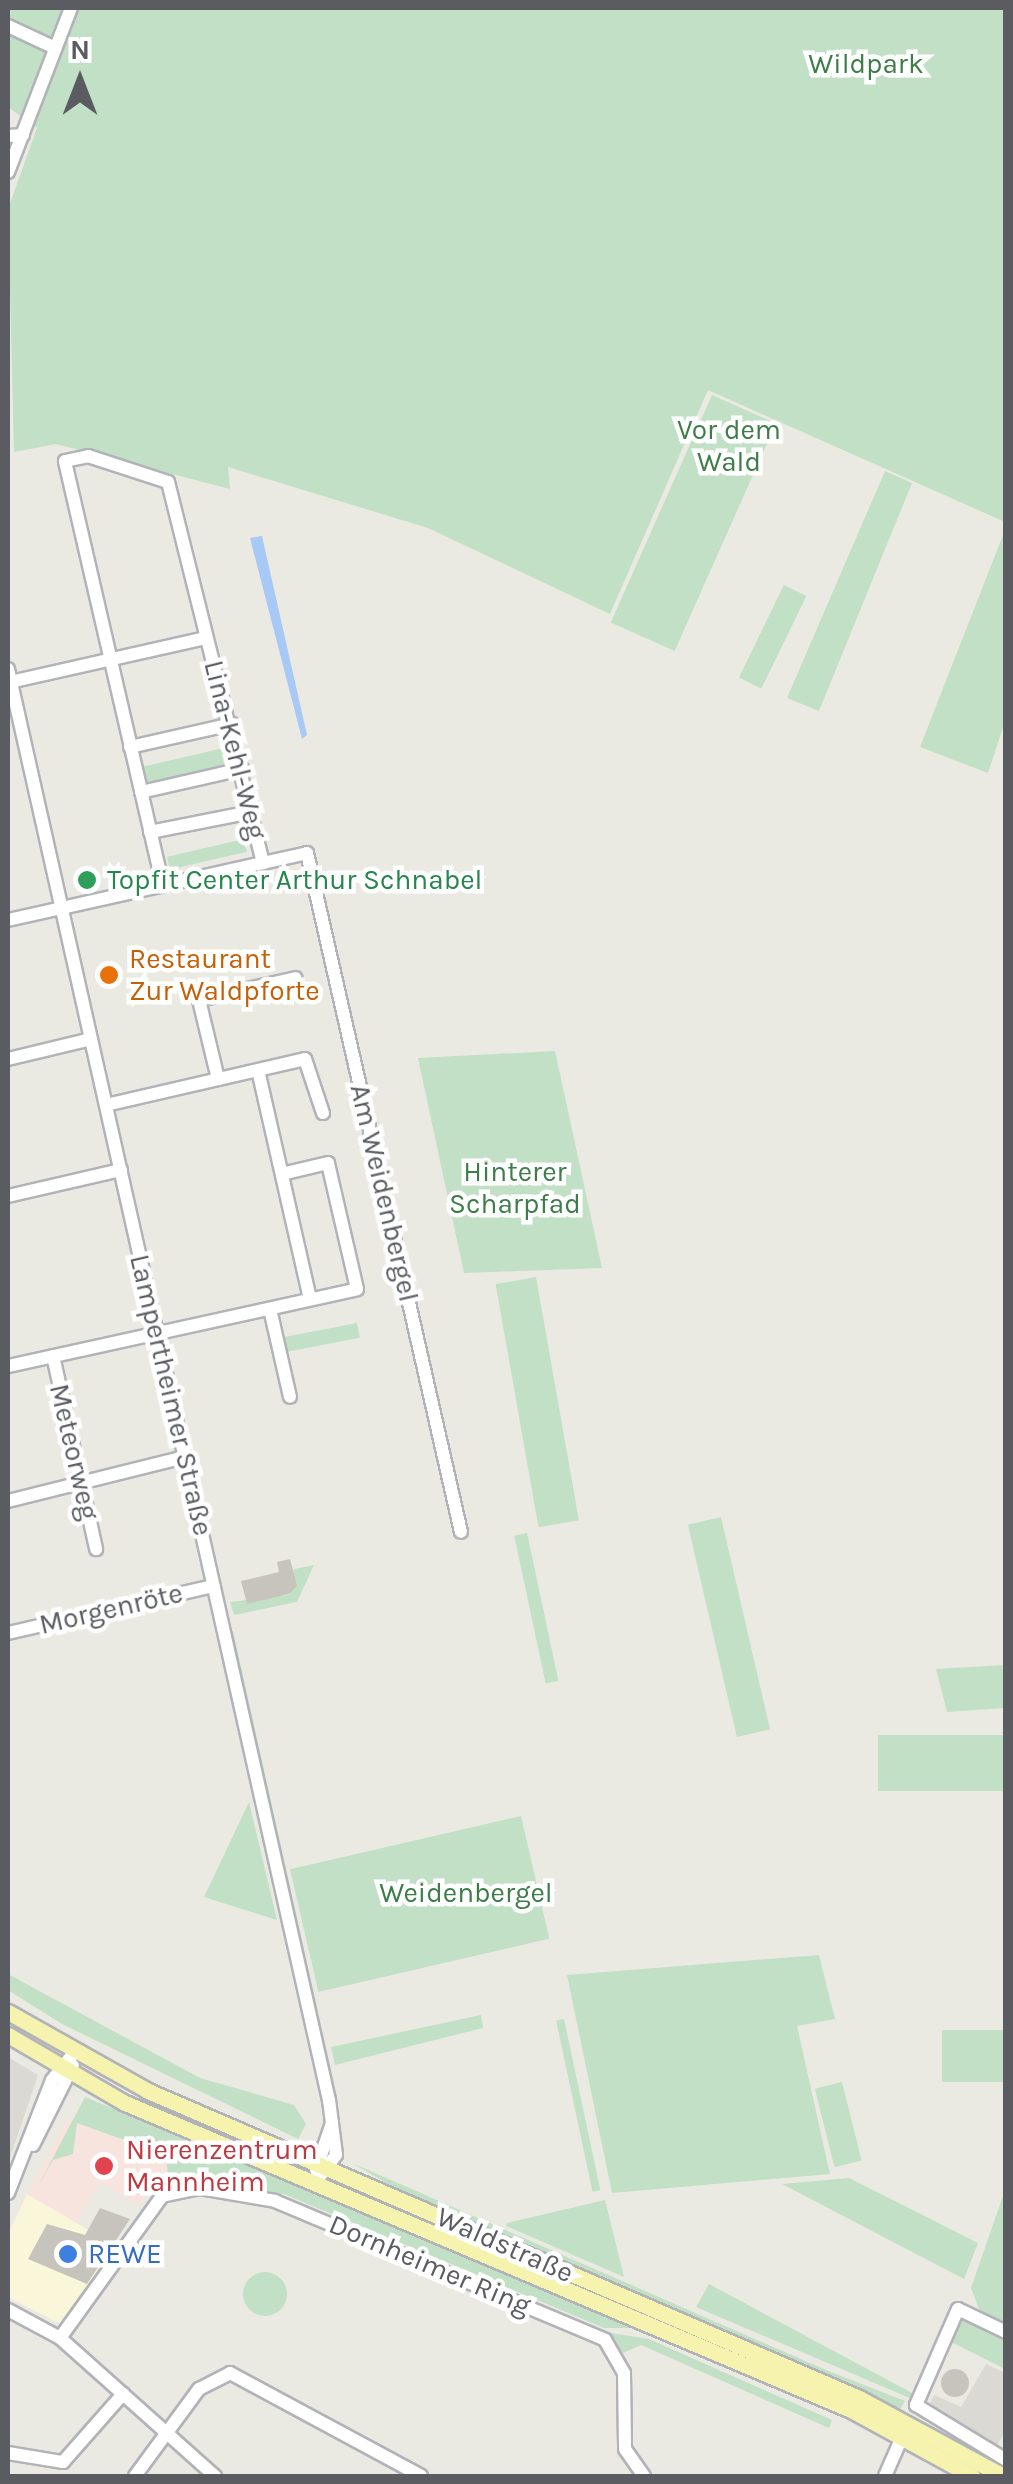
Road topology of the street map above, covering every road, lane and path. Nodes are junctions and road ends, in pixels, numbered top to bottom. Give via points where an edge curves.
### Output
1 (71, 8) edge
2 (8, 26) edge
3 (55, 48) junction
4 (23, 135) junction
5 (8, 136) edge
6 (8, 172) edge
7 (205, 638) junction
8 (109, 660) junction
9 (9, 676) edge
10 (232, 724) junction
11 (130, 748) junction
12 (242, 768) junction
13 (141, 792) junction
14 (252, 812) junction
15 (150, 832) junction
16 (307, 853) joint
17 (263, 863) junction
18 (163, 886) junction
19 (62, 908) junction
20 (8, 920) edge
21 (296, 978) dead end
22 (91, 1040) junction
23 (8, 1060) edge
24 (258, 1070) junction
25 (218, 1079) junction
26 (106, 1106) junction
27 (323, 1113) dead end
28 (120, 1170) junction
29 (282, 1174) junction
30 (8, 1196) edge
31 (310, 1300) junction
32 (270, 1309) junction
33 (157, 1332) junction
34 (52, 1356) junction
35 (8, 1366) edge
36 (290, 1397) dead end
37 (185, 1457) junction
38 (81, 1482) junction
39 (8, 1501) edge
40 (460, 1532) dead end
41 (96, 1549) dead end
42 (214, 1586) junction
43 (8, 1633) edge
44 (8, 2012) edge
45 (8, 2036) edge
46 (75, 2052) junction
47 (66, 2071) junction
48 (323, 2166) junction
49 (316, 2182) junction
50 (10, 2187) edge
51 (8, 2310) edge
52 (1006, 2332) edge
53 (60, 2338) junction
54 (123, 2394) junction
55 (920, 2427) junction
56 (169, 2436) junction
57 (902, 2436) junction
58 (8, 2452) edge
59 (1000, 2456) edge
60 (976, 2469) edge
61 (135, 2476) edge
62 (215, 2476) edge
63 (421, 2476) edge
64 (644, 2476) edge
65 (885, 2476) edge
66 (1003, 2476) edge

1 - 3 street
2 - 3 street
3 - 4 street
4 - 5 street
4 - 6 street
7 - 8 street
7 - 8 street, Lina-Kehl-Weg via 168,482 88,456 65,461
7 - 10 street, Lina-Kehl-Weg
8 - 9 street
8 - 11 street
9 - 19 street, Lampertheimer Straße
10 - 11 street
10 - 12 street, Lina-Kehl-Weg
11 - 13 street
12 - 13 street
12 - 14 street, Lina-Kehl-Weg
13 - 15 street
14 - 15 street
14 - 17 street, Lina-Kehl-Weg
15 - 18 street
16 - 17 street, Lina-Kehl-Weg
16 - 40 street, Am Weidenbergel
17 - 18 street, Lina-Kehl-Weg
18 - 19 street, Lina-Kehl-Weg
19 - 20 street, Lina-Kehl-Weg
19 - 22 street, Lampertheimer Straße
21 - 25 street via 200,1000
22 - 23 street
22 - 26 street, Lampertheimer Straße
24 - 25 street
24 - 27 street via 305,1059
24 - 29 street
25 - 26 street
26 - 28 street, Lampertheimer Straße
28 - 30 street
28 - 33 street, Lampertheimer Straße
29 - 31 street
29 - 31 street via 328,1163 357,1289
31 - 32 street
32 - 33 street
32 - 36 street
33 - 34 street
33 - 37 street, Lampertheimer Straße
34 - 35 street
34 - 38 street, Meteorweg
37 - 38 street
37 - 42 street, Lampertheimer Straße
38 - 39 street
38 - 41 street, Meteorweg
42 - 43 street, Morgenröte
42 - 48 street, Lampertheimer Straße via 333,2120
44 - 46 main road, Waldstraße
45 - 47 main road, Waldstraße
46 - 47 street
46 - 48 main road, Waldstraße
47 - 49 main road, Waldstraße
47 - 50 street
48 - 49 street
48 - 55 main road, Waldstraße
49 - 57 main road, Waldstraße
51 - 53 street
52 - 59 street via 958,2310 916,2405
53 - 54 street
53 - 64 street, Dornheimer Ring via 166,2194 200,2188 276,2201 605,2340 624,2373 624,2444
54 - 56 street
54 - 58 street via 63,2462
55 - 57 main road
55 - 60 main road, Waldstraße
56 - 61 street
56 - 62 street
56 - 63 street via 199,2388 238,2374
57 - 60 main road, Waldstraße
57 - 65 street
59 - 60 main road
60 - 66 main road, Waldstraße

